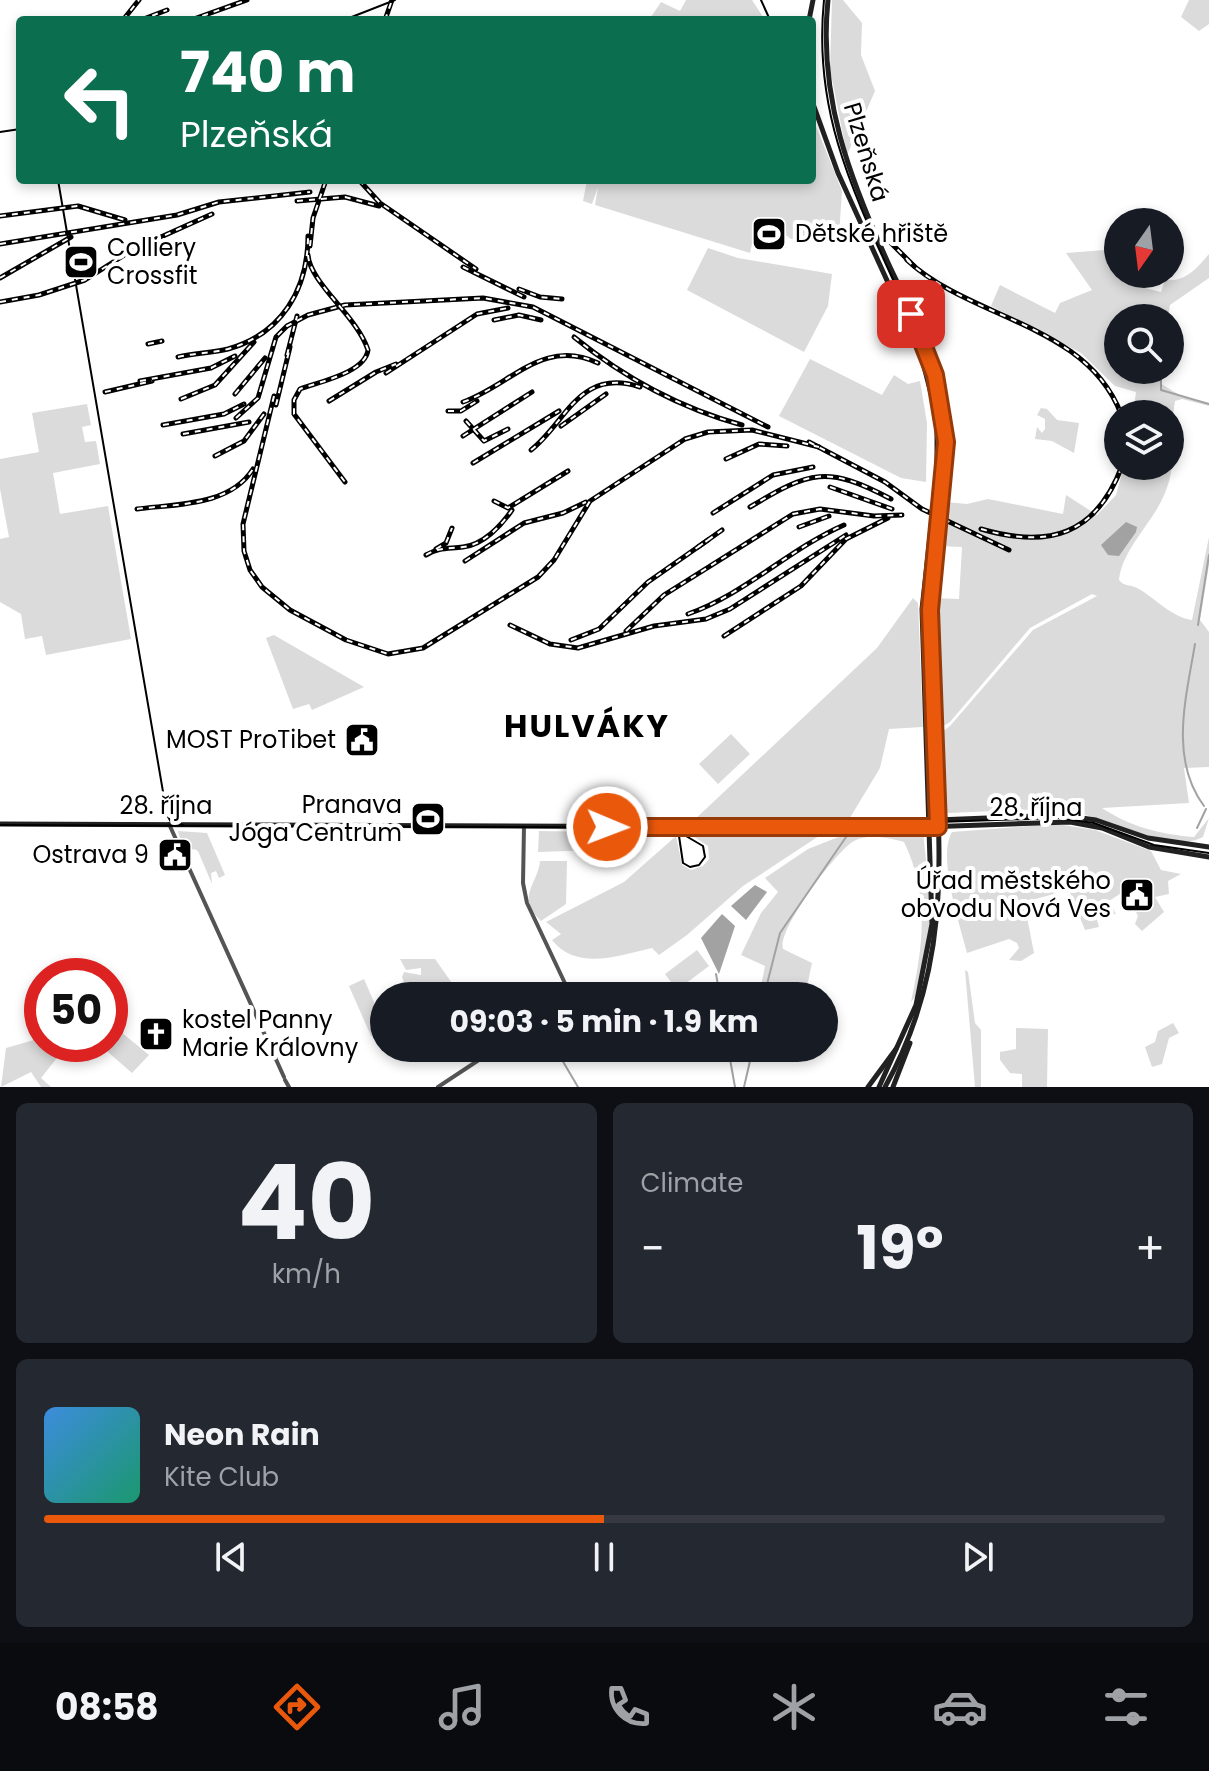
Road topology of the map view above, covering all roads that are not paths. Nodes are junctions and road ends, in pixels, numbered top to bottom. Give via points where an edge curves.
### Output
1 (828, 0) edge
2 (816, 112) edge
3 (929, 819) junction
4 (938, 819) junction
5 (0, 824) edge
6 (169, 824) junction
7 (855, 825) junction
8 (524, 826) junction
9 (929, 827) junction
10 (938, 827) junction
11 (949, 827) junction
12 (939, 840) junction
13 (1209, 847) edge
14 (1209, 857) edge
15 (564, 982) edge
16 (912, 1024) junction
17 (476, 1062) edge
18 (289, 1087) edge
19 (438, 1087) edge
20 (868, 1087) edge
21 (882, 1087) edge
22 (893, 1087) edge

1 - 4 main road, Plzeňská via 825,43 835,129 868,219 928,353 944,416 944,474 930,610
2 - 3 main road, Plzeňská via 921,355 937,417 937,473 922,609
3 - 4 main road, 28. října
3 - 7 main road, 28. října
3 - 9 main road, Plzeňská
4 - 10 main road, Plzeňská
4 - 13 main road, 28. října via 1072,815 1148,838
5 - 6 main road, 28. října
6 - 8 main road, 28. října
6 - 18 street
7 - 8 main road, 28. října
7 - 9 main road, 28. října
8 - 15 street via 527,903
9 - 10 main road, 28. října
9 - 16 main road, Plzeňská via 932,924
10 - 11 main road, 28. října
10 - 12 main road, Plzeňská
11 - 12 main road
11 - 14 main road, 28. října via 1070,822 1155,848
12 - 16 main road, Plzeňská via 936,939
16 - 20 main road
16 - 21 main road
16 - 22 main road
17 - 19 street

